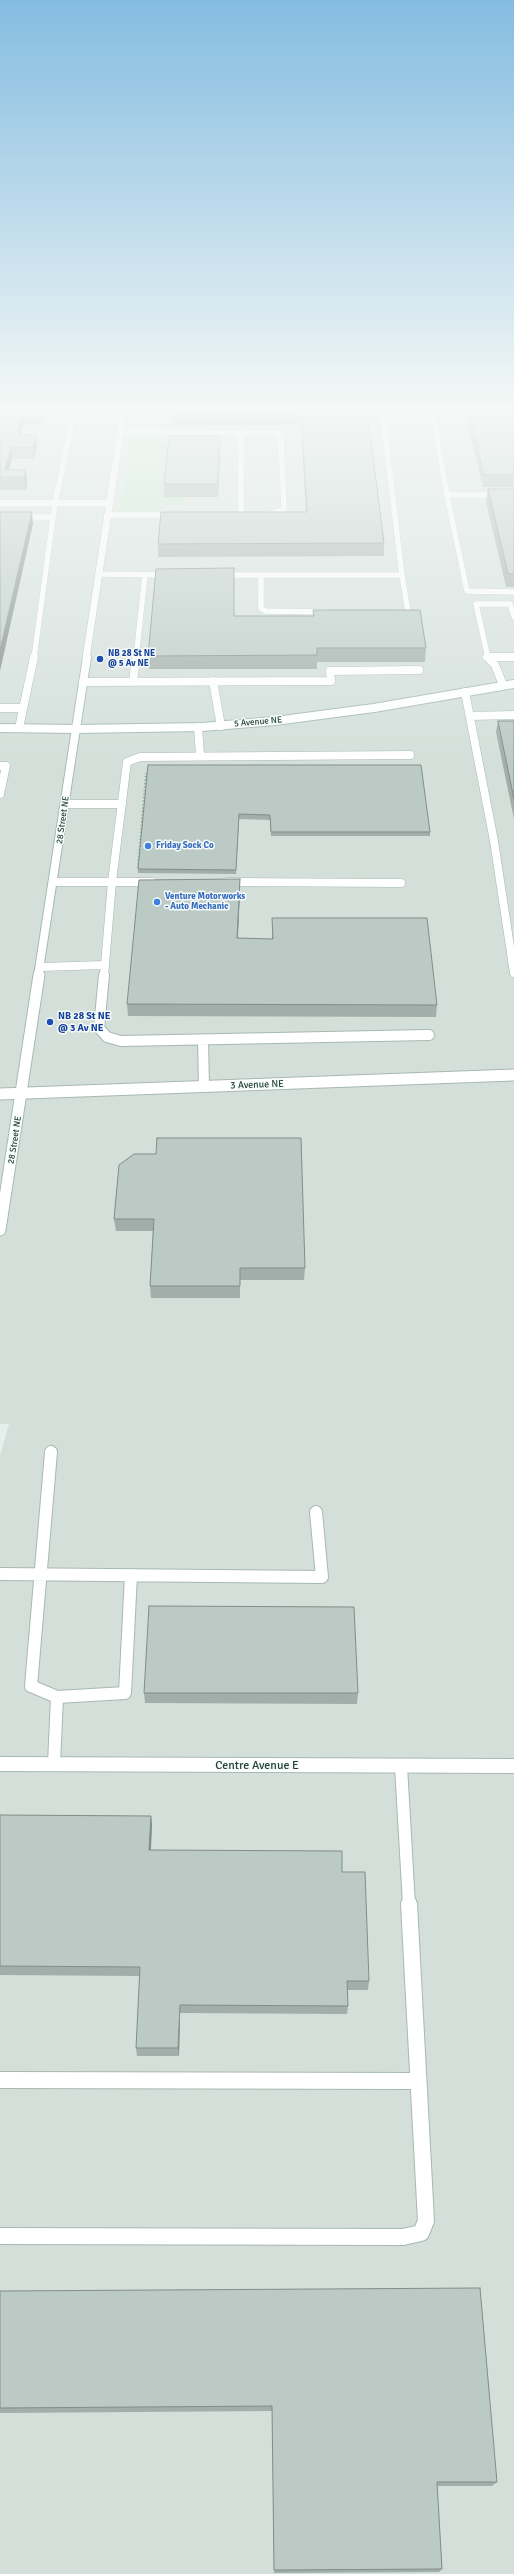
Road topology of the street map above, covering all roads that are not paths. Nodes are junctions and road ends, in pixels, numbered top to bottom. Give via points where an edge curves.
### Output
1 (51, 529) edge
2 (105, 529) edge
3 (396, 529) edge
4 (454, 529) edge
5 (99, 574) junction
6 (145, 575) junction
7 (176, 575) edge
8 (214, 575) edge
9 (260, 575) junction
10 (402, 575) junction
11 (514, 592) edge
12 (332, 612) edge
13 (386, 612) edge
14 (514, 617) edge
15 (487, 657) junction
16 (514, 657) edge
17 (419, 670) dead end
18 (213, 681) junction
19 (84, 682) junction
20 (133, 682) junction
21 (514, 684) edge
22 (503, 685) junction
23 (465, 692) junction
24 (0, 708) edge
25 (23, 708) junction
26 (514, 715) edge
27 (470, 716) junction
28 (221, 726) junction
29 (198, 727) junction
30 (0, 728) edge
31 (19, 728) junction
32 (77, 728) junction
33 (200, 755) junction
34 (410, 755) dead end
35 (0, 766) edge
36 (0, 794) edge
37 (66, 804) junction
38 (122, 804) junction
39 (54, 882) junction
40 (112, 882) junction
41 (160, 882) edge
42 (216, 882) edge
43 (401, 883) dead end
44 (104, 965) junction
45 (41, 967) junction
46 (514, 973) edge
47 (429, 1036) dead end
48 (203, 1040) junction
49 (514, 1075) edge
50 (204, 1087) junction
51 (0, 1094) edge
52 (22, 1094) junction
53 (0, 1230) edge
54 (52, 1452) dead end
55 (316, 1512) dead end
56 (0, 1574) edge
57 (41, 1574) junction
58 (131, 1575) junction
59 (57, 1696) junction
60 (0, 1764) edge
61 (54, 1764) junction
62 (401, 1766) junction
63 (514, 1766) edge
64 (0, 2080) edge
65 (418, 2081) junction
66 (0, 2236) edge

1 - 25 lane via 35,652
2 - 5 street, 28 Street NE
3 - 10 lane
4 - 11 lane via 467,591
5 - 6 lane
5 - 19 street, 28 Street NE
6 - 7 lane
6 - 20 lane
8 - 9 lane
9 - 10 lane
9 - 12 lane via 261,608 265,611
10 - 13 lane via 408,612
14 - 15 lane via 510,604 476,604
15 - 16 lane
15 - 22 lane via 495,665
17 - 18 lane via 330,671 331,681
18 - 20 lane
18 - 28 lane
19 - 20 lane
19 - 32 street, 28 Street NE
21 - 22 street, 5 Avenue NE
22 - 23 street, 5 Avenue NE
23 - 27 lane
23 - 28 street, 5 Avenue NE via 374,708
24 - 25 lane
25 - 31 lane
26 - 27 lane
27 - 46 lane via 494,841
28 - 29 street, 5 Avenue NE
29 - 32 street, 5 Avenue NE
29 - 33 lane
30 - 31 street, 5 Avenue NE
31 - 32 street, 5 Avenue NE
32 - 37 street, 28 Street NE
33 - 34 lane
33 - 38 lane via 140,757 127,762
35 - 36 lane via 6,766
37 - 38 lane
37 - 39 street, 28 Street NE
38 - 40 lane
39 - 40 lane
39 - 45 street, 28 Street NE
40 - 41 lane
40 - 44 lane
42 - 43 lane
44 - 45 lane
44 - 48 lane via 99,1028 107,1037 121,1041
45 - 52 street, 28 Street NE
47 - 48 lane
48 - 50 lane
49 - 50 street, 3 Avenue NE
50 - 52 street, 3 Avenue NE
51 - 52 street, 3 Avenue NE
52 - 53 street, 28 Street NE
54 - 57 lane
55 - 58 lane via 322,1577
56 - 57 lane
57 - 58 lane
57 - 59 lane via 31,1686
58 - 59 lane via 125,1693
59 - 61 lane
60 - 61 street, Centre Avenue E
61 - 62 street, Centre Avenue E
62 - 63 street, Centre Avenue E
62 - 65 lane
64 - 65 lane
65 - 66 lane via 426,2222 421,2233 403,2236

